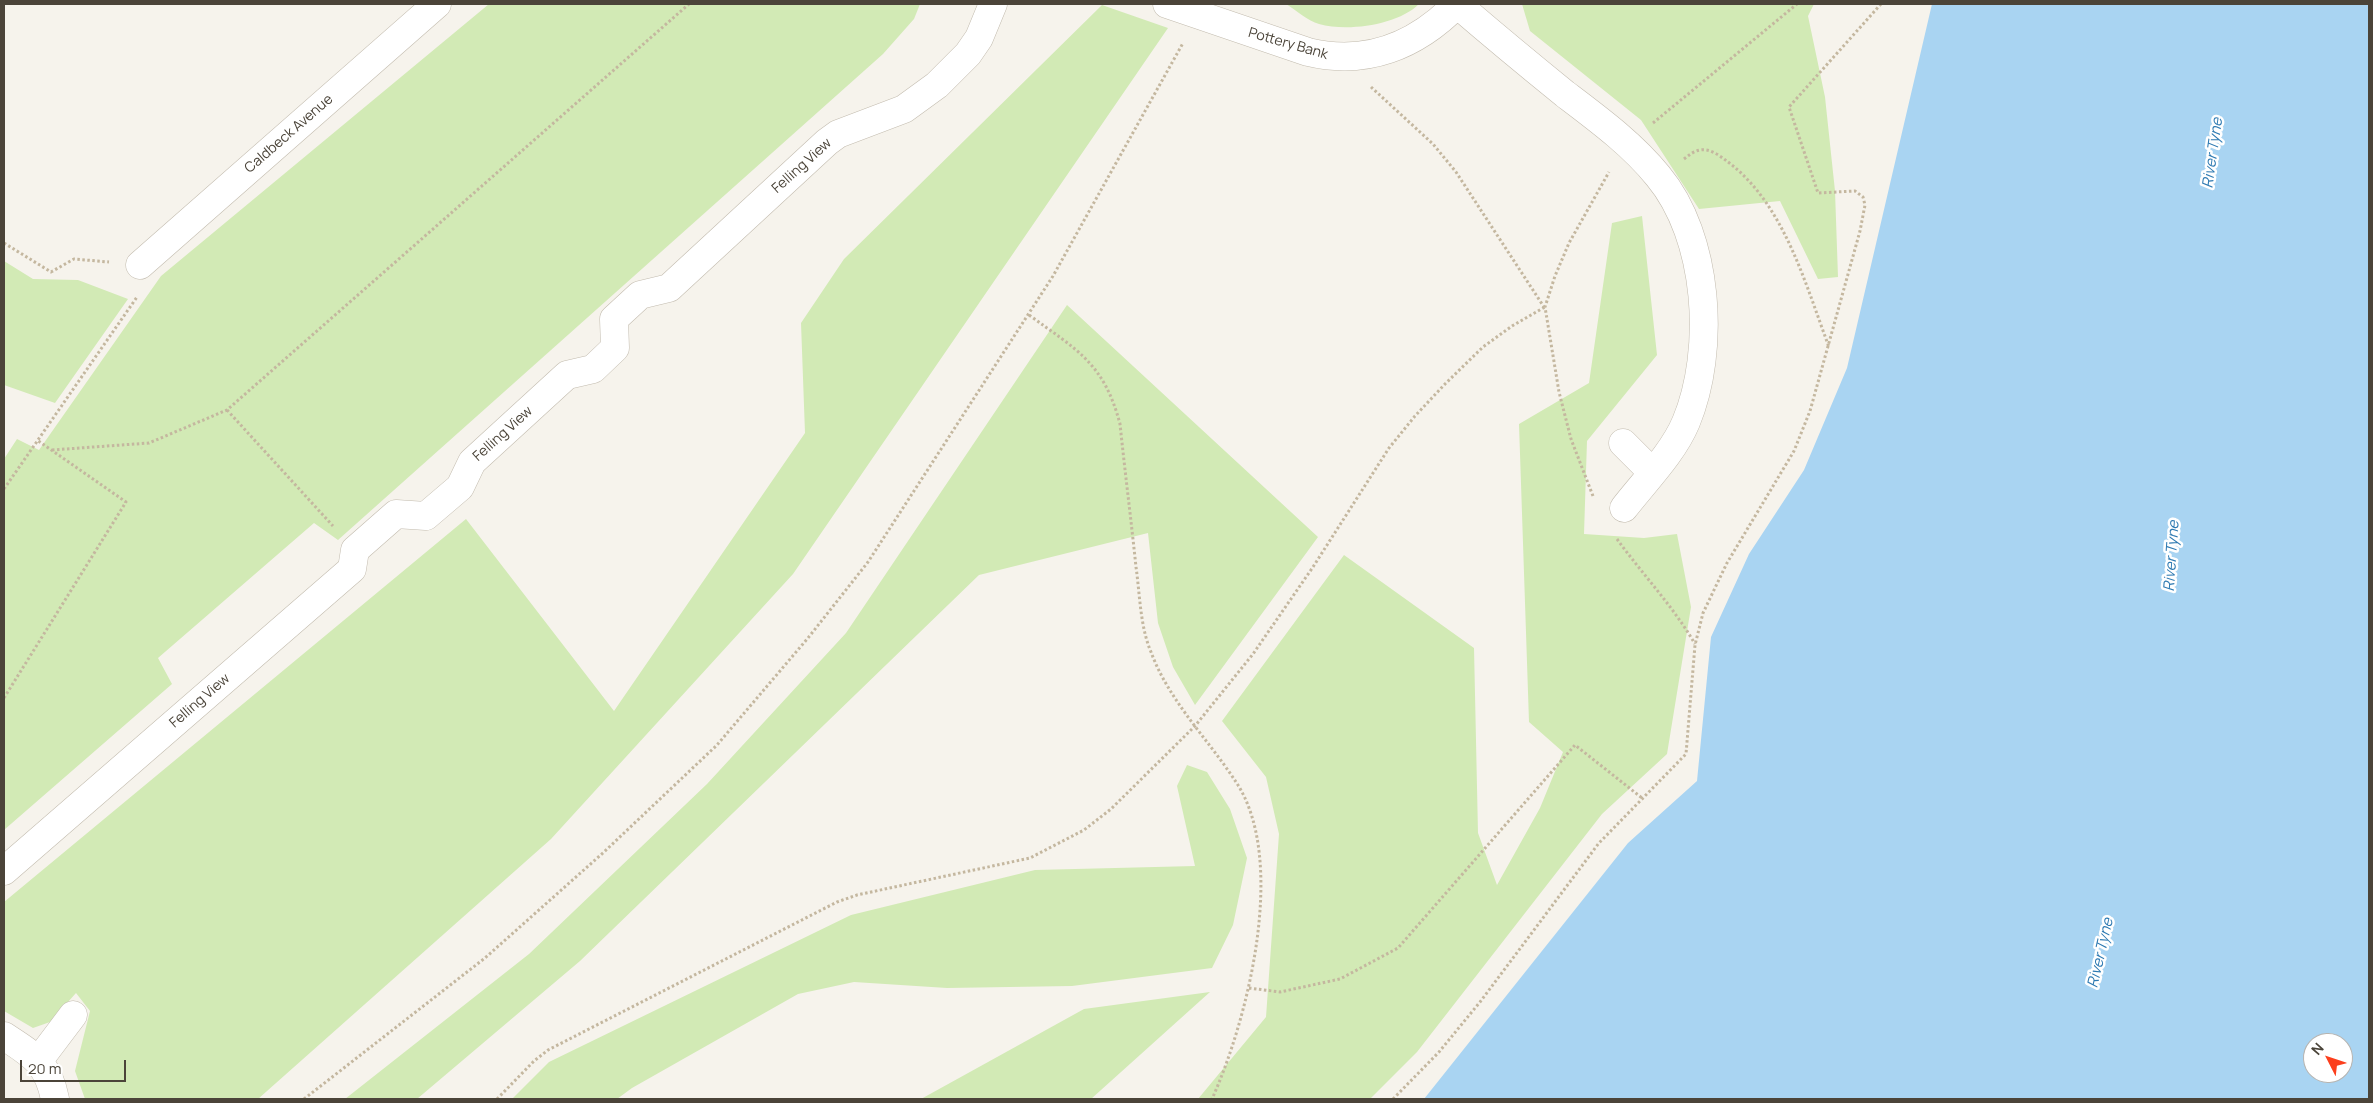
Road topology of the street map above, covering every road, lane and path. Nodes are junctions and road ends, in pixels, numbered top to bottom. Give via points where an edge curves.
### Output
1 (437, 4) edge
2 (689, 4) edge
3 (993, 4) edge
4 (1167, 4) edge
5 (1457, 4) edge
6 (1797, 4) edge
7 (1881, 4) edge
8 (1194, 14) junction
9 (1328, 57) junction
10 (1630, 145) junction
11 (1659, 177) junction
12 (4, 243) edge
13 (140, 265) junction
14 (1545, 307) junction
15 (1029, 315) junction
16 (1829, 347) junction
17 (227, 410) junction
18 (37, 440) junction
19 (1623, 443) dead end
20 (52, 450) junction
21 (1652, 472) junction
22 (4, 489) edge
23 (1624, 508) dead end
24 (355, 550) junction
25 (4, 698) edge
26 (1195, 726) junction
27 (1642, 798) junction
28 (4, 871) edge
29 (1249, 988) junction
30 (73, 1015) dead end
31 (4, 1036) edge
32 (39, 1060) junction
33 (55, 1099) edge
34 (304, 1099) edge
35 (497, 1099) edge
36 (1212, 1099) edge
37 (1393, 1099) edge

1 - 13 street, Caldbeck Avenue
2 - 17 path
3 - 24 street, Felling View via 979,38 968,54 937,85 904,109 838,134 669,288 640,295 614,319 615,348 593,369 567,375 472,462 454,492 426,516 396,514
4 - 8 street, Pottery Bank
5 - 9 street, Pottery Bank via 1411,40 1358,58
5 - 10 street
6 - 10 path
7 - 16 path via 1789,106 1818,193 1855,191 1863,197 1865,206
8 - 9 street, Pottery Bank
8 - 15 path via 1183,45
9 - 14 path via 1372,88 1433,144 1456,172
10 - 11 street
10 - 14 path via 1591,202 1569,243
11 - 16 path via 1699,150 1718,154 1738,169 1752,184 1787,241
11 - 21 street via 1687,225 1697,262 1703,310 1703,356 1686,423
12 - 13 path via 51,272 74,259
13 - 18 path via 137,298
14 - 26 path via 1483,347 1415,416 1390,448 1253,654
15 - 26 path via 1076,349 1092,365 1113,399 1120,424 1146,638 1157,667
15 - 34 path via 868,562 716,745 604,852 485,958
16 - 27 path via 1794,451 1727,563 1703,613 1695,645 1686,754
17 - 20 path via 149,443
17 - 24 path
18 - 20 path
18 - 22 path
19 - 21 street
20 - 25 path via 126,502
21 - 23 street
24 - 28 street, Felling View via 352,569
26 - 29 path via 1237,782 1250,809 1258,840 1261,880
26 - 35 path via 1111,808 1056,847 1030,858 837,902 548,1050
27 - 29 path via 1576,745 1398,948 1340,979 1280,992
27 - 37 path via 1599,843 1439,1052
29 - 36 path via 1240,1024
30 - 32 street
31 - 32 street
32 - 33 street via 49,1074

